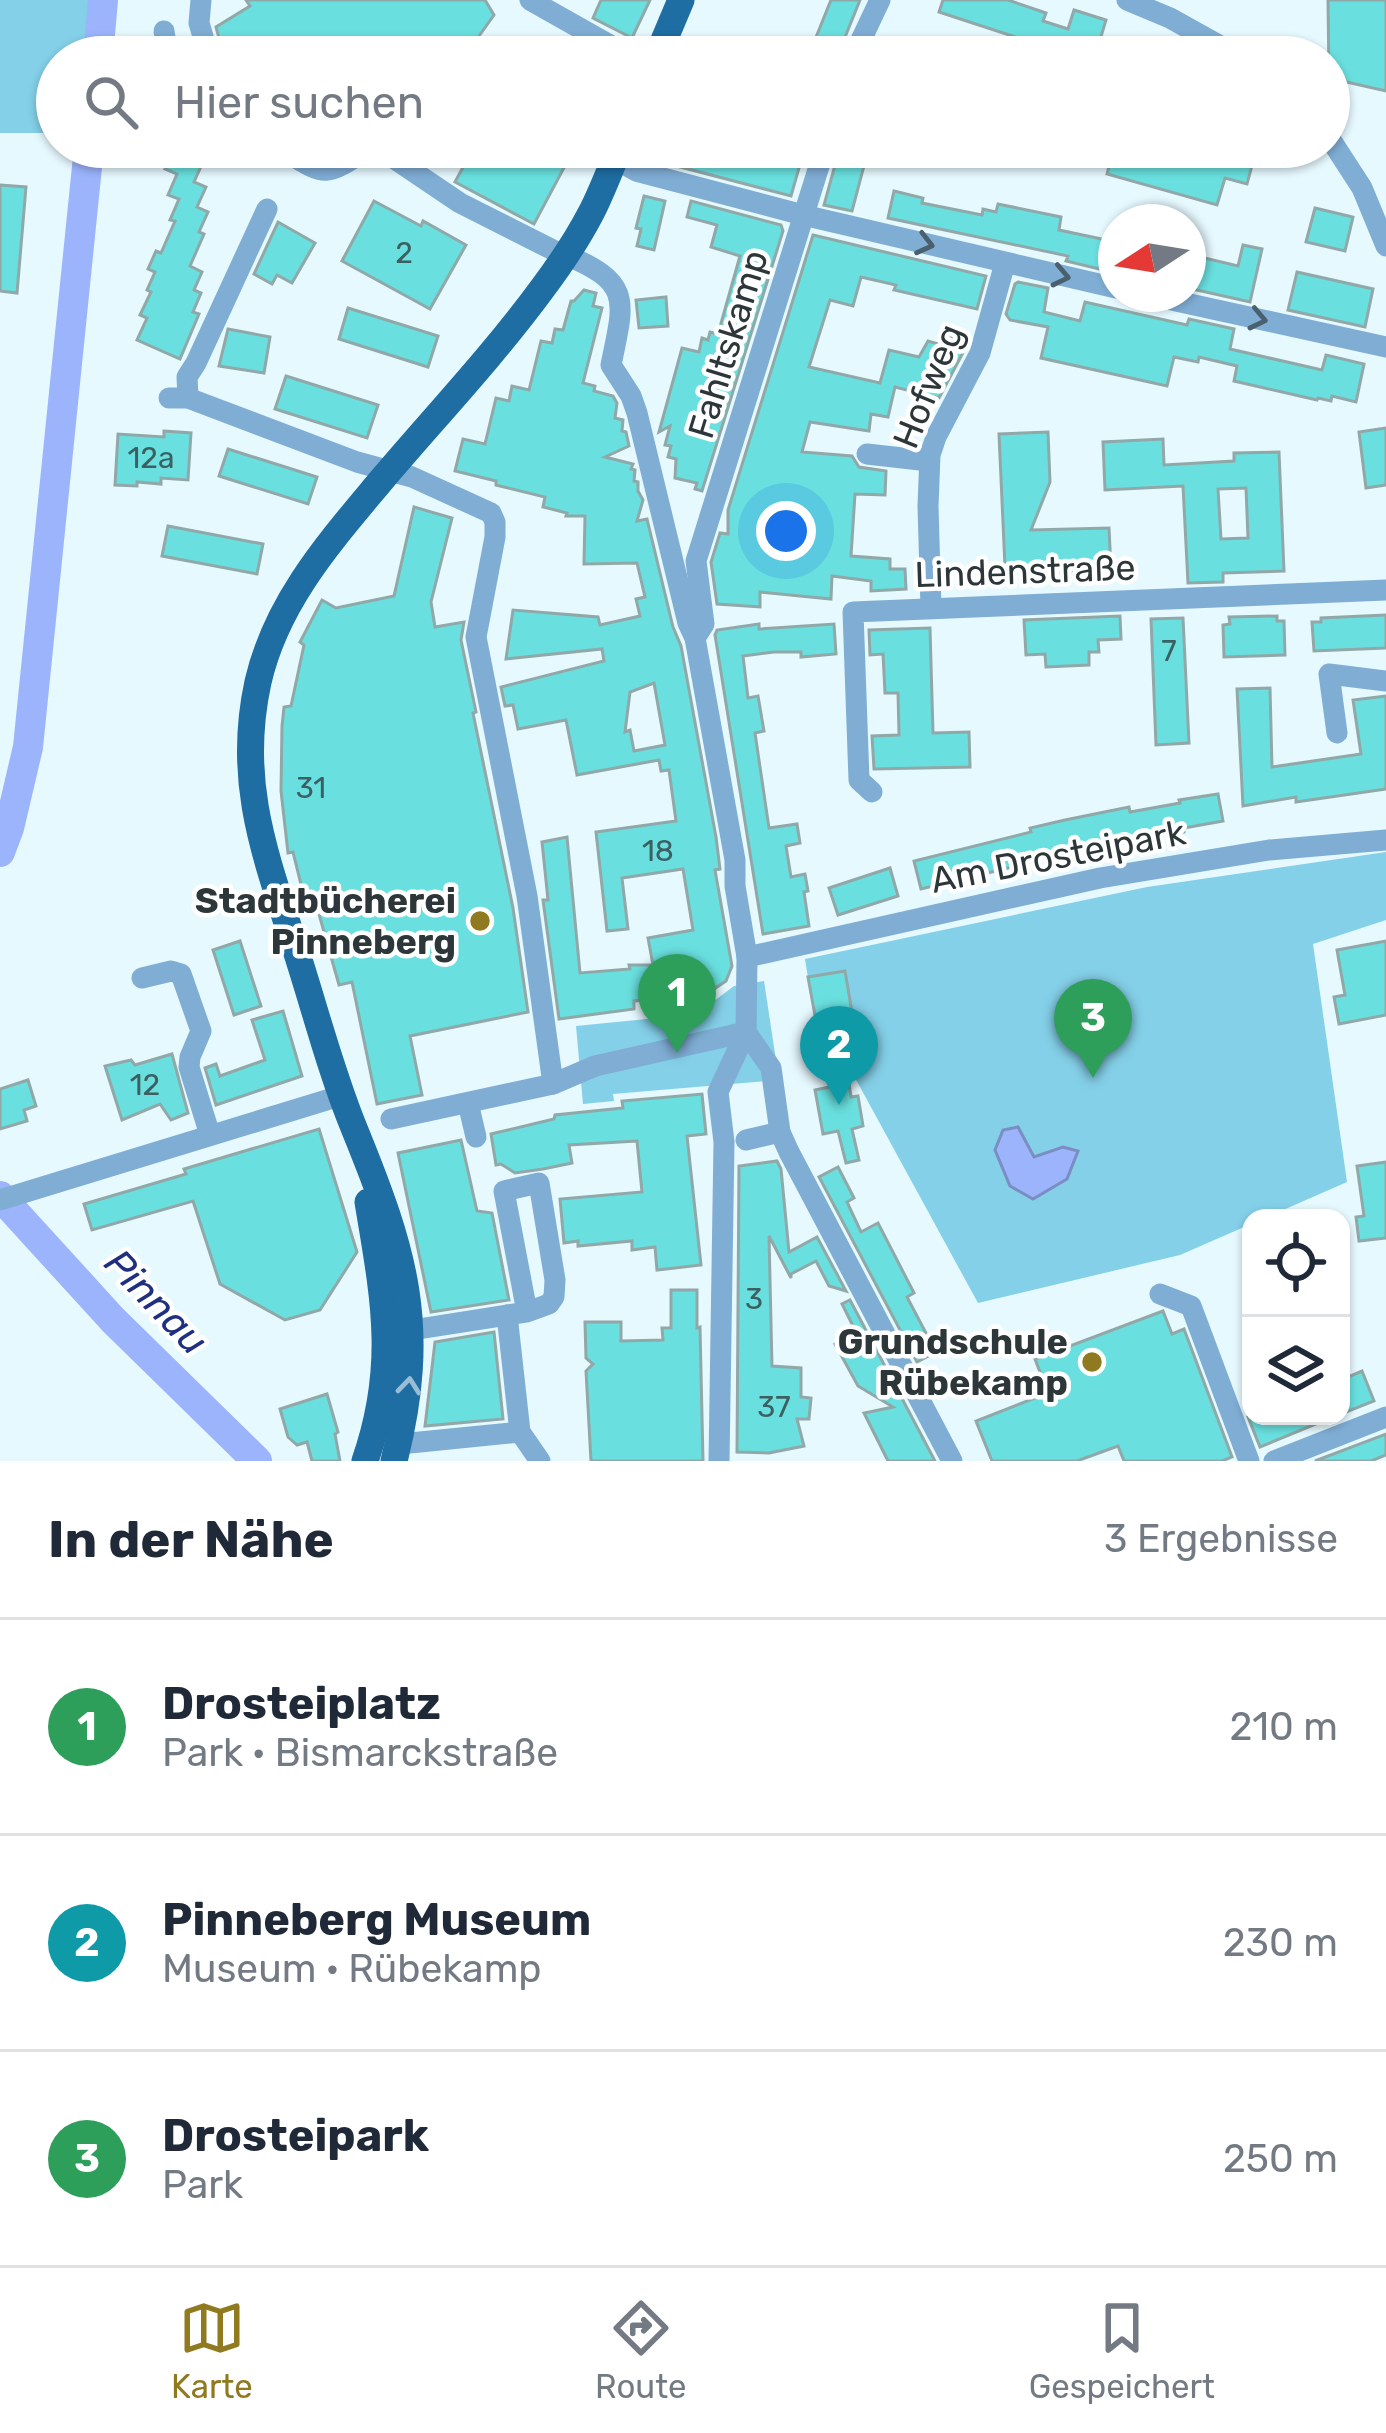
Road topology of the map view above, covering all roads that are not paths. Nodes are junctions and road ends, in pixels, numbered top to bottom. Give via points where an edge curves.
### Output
1 (202, 0) edge
2 (530, 0) edge
3 (681, 0) edge
4 (880, 0) edge
5 (1127, 0) edge
6 (164, 31) dead end
7 (165, 36) edge
8 (203, 36) edge
9 (594, 36) edge
10 (666, 36) edge
11 (863, 36) edge
12 (1204, 36) edge
13 (407, 168) edge
14 (611, 168) edge
15 (633, 168) edge
16 (818, 168) edge
17 (1349, 168) edge
18 (410, 170) joint
19 (267, 209) dead end
20 (803, 215) junction
21 (1386, 246) edge
22 (566, 256) junction
23 (1005, 263) junction
24 (1098, 284) edge
25 (1206, 308) edge
26 (1386, 347) edge
27 (867, 454) dead end
28 (929, 461) junction
29 (388, 472) junction
30 (696, 561) junction
31 (681, 588) junction
32 (1386, 590) edge
33 (931, 608) junction
34 (687, 637) junction
35 (1386, 681) edge
36 (1337, 733) dead end
37 (872, 793) dead end
38 (1386, 840) edge
39 (747, 957) junction
40 (142, 978) dead end
41 (746, 1032) junction
42 (553, 1084) junction
43 (343, 1095) junction
44 (468, 1103) junction
45 (391, 1119) dead end
46 (354, 1127) junction
47 (780, 1132) junction
48 (210, 1135) junction
49 (476, 1137) dead end
50 (737, 1141) junction
51 (0, 1200) edge
52 (375, 1244) junction
53 (403, 1262) junction
54 (1160, 1294) dead end
55 (517, 1313) junction
56 (412, 1330) junction
57 (380, 1408) junction
58 (1386, 1417) edge
59 (520, 1432) junction
60 (397, 1451) edge
61 (365, 1461) edge
62 (540, 1461) edge
63 (719, 1461) edge
64 (952, 1461) edge
65 (1249, 1461) edge
66 (1274, 1461) edge

1 - 8 street
2 - 9 street
3 - 10 main road
4 - 11 street
5 - 12 street
6 - 7 street
13 - 18 street
14 - 22 main road
15 - 20 street
16 - 20 street, Fahltskamp
17 - 21 street
18 - 22 street
19 - 29 street via 179,398
20 -> 23 street
20 - 30 street, Fahltskamp
22 - 29 main road
22 - 31 street via 607,274 616,288 620,321 611,365 631,396 655,514
23 -> 24 street
23 - 28 street, Hofweg via 980,353
25 -> 26 street
27 - 28 street
28 - 33 street, Hofweg
29 - 42 street via 482,507 495,522 476,637
29 - 43 main road via 285,608 251,722 257,821
30 - 31 street, Fahltskamp
30 - 34 street, Fahltskamp via 704,624
31 - 34 street
32 - 33 street, Lindenstraße
33 - 37 street, Lindenstraße via 853,612 859,780
34 - 39 street via 721,778
35 - 36 street via 1330,674
38 - 39 street, Am Drosteipark via 1100,878
39 - 41 street
40 - 48 street via 181,974 201,1031 189,1067
41 - 42 street via 596,1066
41 - 47 street via 771,1068
41 - 50 street via 718,1092
42 - 44 street
43 - 46 main road
43 - 48 street
44 - 45 street
44 - 49 street
46 - 52 main road
46 - 53 main road
47 - 50 street
47 - 64 street
48 - 51 street
50 - 63 street
52 - 53 main road
52 - 57 main road via 386,1322
53 - 56 main road
54 - 65 street via 1191,1306
55 - 55 street via 549,1304 555,1290 538,1183 504,1191
55 - 56 street
55 - 59 street
60 -> 56 main road
57 - 60 main road
57 - 61 main road
58 - 66 street
59 - 60 street
59 - 62 street

